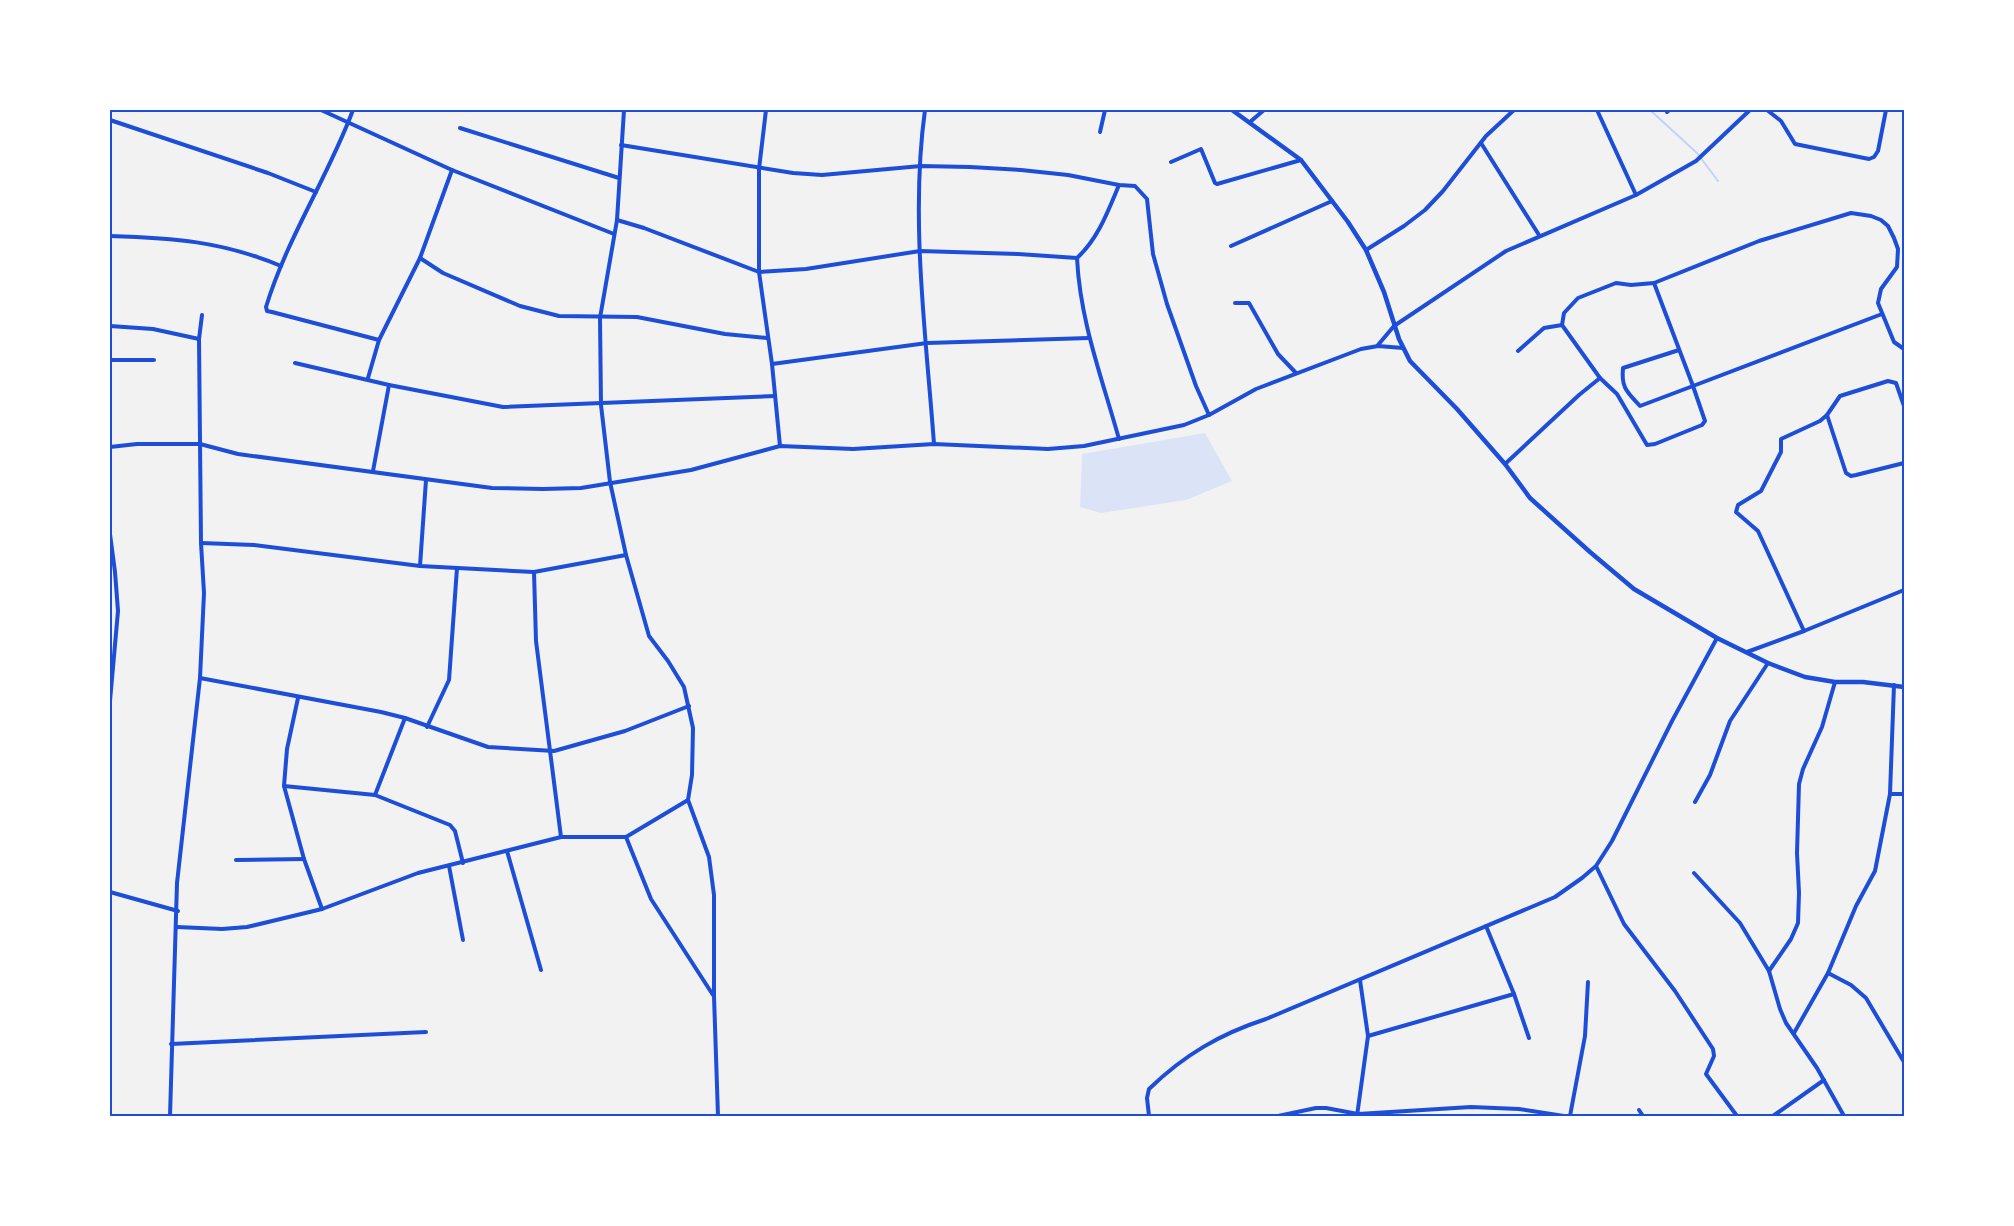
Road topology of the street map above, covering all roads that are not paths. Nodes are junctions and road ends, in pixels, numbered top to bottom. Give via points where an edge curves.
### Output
1 (321, 110) edge
2 (353, 110) edge
3 (624, 110) edge
4 (766, 110) edge
5 (925, 110) edge
6 (1105, 110) edge
7 (1232, 110) edge
8 (1264, 110) edge
9 (1514, 110) edge
10 (1597, 110) edge
11 (1749, 110) edge
12 (1767, 110) edge
13 (1886, 110) edge
14 (110, 120) edge
15 (1250, 122) junction
16 (348, 123) junction
17 (460, 128) dead end
18 (1100, 132) dead end
19 (1481, 143) junction
20 (621, 145) junction
21 (1301, 160) junction
22 (1171, 162) dead end
23 (921, 166) junction
24 (759, 169) junction
25 (452, 170) junction
26 (619, 178) junction
27 (1119, 185) junction
28 (316, 192) junction
29 (1636, 195) junction
30 (1332, 201) junction
31 (617, 220) junction
32 (614, 234) junction
33 (1539, 235) junction
34 (110, 236) edge
35 (1231, 246) dead end
36 (1365, 250) junction
37 (920, 251) junction
38 (420, 258) junction
39 (1077, 258) junction
40 (280, 266) junction
41 (759, 272) junction
42 (1654, 283) junction
43 (1235, 303) dead end
44 (1882, 314) junction
45 (202, 315) dead end
46 (600, 318) junction
47 (1562, 325) junction
48 (110, 326) edge
49 (1394, 326) junction
50 (767, 338) junction
51 (1089, 338) junction
52 (199, 339) junction
53 (379, 340) junction
54 (927, 343) junction
55 (1377, 345) junction
56 (1403, 348) junction
57 (1905, 349) edge
58 (1679, 350) junction
59 (1518, 351) dead end
60 (110, 360) edge
61 (154, 360) dead end
62 (295, 363) dead end
63 (772, 364) junction
64 (1296, 373) junction
65 (368, 378) junction
66 (1600, 378) junction
67 (389, 385) junction
68 (1693, 386) junction
69 (775, 396) junction
70 (601, 405) junction
71 (1905, 406) edge
72 (1209, 415) junction
73 (1827, 415) junction
74 (1119, 439) junction
75 (200, 444) junction
76 (934, 444) junction
77 (780, 446) junction
78 (110, 447) edge
79 (1905, 463) edge
80 (1504, 464) junction
81 (373, 471) junction
82 (426, 480) junction
83 (610, 482) junction
84 (110, 534) edge
85 (201, 543) junction
86 (626, 555) junction
87 (420, 566) junction
88 (457, 568) junction
89 (534, 572) junction
90 (1905, 590) edge
91 (1804, 631) junction
92 (1717, 638) junction
93 (1747, 652) junction
94 (1768, 663) junction
95 (200, 678) junction
96 (1835, 682) junction
97 (1894, 684) junction
98 (1905, 687) edge
99 (298, 698) junction
100 (110, 701) edge
101 (689, 706) junction
102 (405, 718) junction
103 (427, 727) junction
104 (549, 750) junction
105 (284, 786) junction
106 (1890, 794) junction
107 (1905, 794) edge
108 (375, 795) junction
109 (688, 800) junction
110 (1695, 802) dead end
111 (561, 837) junction
112 (626, 837) junction
113 (507, 851) junction
114 (304, 859) junction
115 (236, 861) dead end
116 (463, 863) junction
117 (449, 866) junction
118 (1596, 866) junction
119 (1694, 873) dead end
120 (110, 892) edge
121 (322, 909) junction
122 (178, 911) junction
123 (1486, 926) junction
124 (177, 927) junction
125 (464, 940) dead end
126 (541, 970) dead end
127 (1769, 971) junction
128 (1828, 973) junction
129 (1360, 980) junction
130 (1588, 982) dead end
131 (1515, 994) junction
132 (714, 996) junction
133 (426, 1032) dead end
134 (1794, 1033) junction
135 (1368, 1036) junction
136 (1529, 1038) dead end
137 (171, 1044) junction
138 (1905, 1062) edge
139 (1824, 1080) junction
140 (1639, 1110) dead end
141 (1358, 1115) edge
142 (170, 1116) edge
143 (717, 1116) edge
144 (1149, 1116) edge
145 (1278, 1116) edge
146 (1563, 1116) edge
147 (1570, 1116) edge
148 (1643, 1116) edge
149 (1737, 1116) edge
150 (1773, 1116) edge
151 (1844, 1116) edge

1 - 16 street
2 - 16 street
3 - 20 street
4 - 24 street
5 - 23 street
6 - 18 street
7 - 15 street
8 - 15 street
9 - 19 street
10 - 29 street
11 - 29 street via 1696,161
12 - 13 street via 1781,121 1795,144 1869,159 1878,151
14 - 28 street
15 - 21 street
16 - 25 street
16 - 28 street
17 - 26 street
19 - 33 street
19 - 36 street via 1425,210
20 - 24 street
20 - 26 street
21 - 22 street via 1217,184 1201,149
21 - 30 street
23 - 24 street via 822,175
23 - 27 street via 1022,170
23 - 37 street
24 - 41 street
25 - 32 street
25 - 38 street
26 - 31 street
27 - 39 street via 1105,220
27 - 72 street via 1135,186 1147,199 1154,254 1167,304
28 - 40 street
29 - 33 street
30 - 35 street
30 - 36 street
31 - 32 street
31 - 41 street
32 - 46 street
33 - 49 street via 1478,268
34 - 40 street via 190,241 251,253
36 - 49 street
37 - 39 street
37 - 41 street
37 - 54 street
38 - 46 street via 443,273 520,306 559,316
38 - 53 street
39 - 51 street
40 - 53 street via 267,311
41 - 50 street
42 - 44 street via 1759,241 1851,213 1871,216 1888,226 1898,249 1897,267 1881,290 1878,303
42 - 47 street via 1616,283 1578,298 1564,313
42 - 58 street
43 - 64 street via 1250,303 1278,354
44 - 57 street via 1894,342
44 - 68 street
45 - 52 street
46 - 50 street via 637,317
46 - 70 street
47 - 59 street via 1544,328
47 - 66 street
48 - 52 street via 153,329
49 - 55 street
49 - 56 street
50 - 63 street
51 - 54 street
51 - 74 street
52 - 75 street
53 - 65 street
54 - 63 street
54 - 76 street
55 - 56 street
55 - 64 street
56 - 80 street via 1410,361
58 - 68 street
58 - 68 street via 1623,368 1621,381 1640,406
60 - 61 street
62 - 65 street
63 - 69 street
64 - 72 street
65 - 67 street
66 - 68 street via 1617,394 1647,445 1702,425 1704,415
66 - 80 street
67 - 70 street via 503,407
67 - 81 street
69 - 70 street
69 - 77 street
70 - 83 street
71 - 73 street via 1896,383 1888,381 1840,396
72 - 74 street via 1184,425
73 - 79 street via 1846,473 1851,476
73 - 91 street via 1781,439 1781,452 1761,491 1738,505 1736,512 1758,531
74 - 76 street via 1048,449
75 - 78 street
75 - 81 street via 238,454
75 - 85 street
76 - 77 street
77 - 83 street via 691,470
80 - 92 street via 1530,498 1634,589
81 - 82 street
82 - 83 street via 513,489 581,488
82 - 87 street
83 - 86 street
84 - 100 street via 118,611
85 - 87 street via 254,545
85 - 95 street via 204,593
86 - 89 street
86 - 101 street via 649,636 684,687
87 - 88 street
88 - 89 street
88 - 103 street via 449,680
89 - 104 street via 536,641
90 - 91 street
91 - 93 street
92 - 93 street
92 - 118 street
93 - 94 street
94 - 96 street
94 - 110 street via 1730,721 1710,775
95 - 99 street
95 - 122 street via 177,883
96 - 97 street
96 - 127 street via 1822,728 1799,784 1798,923
97 - 98 street
97 - 106 street
99 - 102 street
99 - 105 street
101 - 104 street via 625,731
101 - 109 street via 693,751
102 - 103 street
102 - 108 street
103 - 104 street via 488,747
104 - 111 street
105 - 108 street
105 - 114 street
106 - 107 street
106 - 128 street via 1875,871
108 - 116 street via 450,825
109 - 112 street
109 - 132 street via 709,857 714,895
111 - 112 street
111 - 113 street
112 - 132 street via 651,899
113 - 116 street
113 - 126 street
114 - 115 street
114 - 121 street
116 - 117 street
117 - 121 street via 418,873
117 - 125 street
118 - 123 street via 1555,897
118 - 149 street via 1624,924 1713,1049 1707,1077
119 - 127 street via 1732,913
120 - 122 street
121 - 124 street via 242,928
122 - 124 street
123 - 129 street
123 - 131 street
124 - 137 street
127 - 134 street via 1780,1010
128 - 134 street
128 - 138 street via 1866,998
129 - 135 street
129 - 144 street via 1233,1030 1194,1052 1149,1089
130 - 147 street via 1584,1045
131 - 135 street
131 - 136 street
132 - 143 street
133 - 137 street
134 - 139 street
135 - 141 street
137 - 142 street
139 - 150 street
139 - 151 street
140 - 148 street
141 - 145 street via 1316,1108
141 - 146 street via 1471,1107

